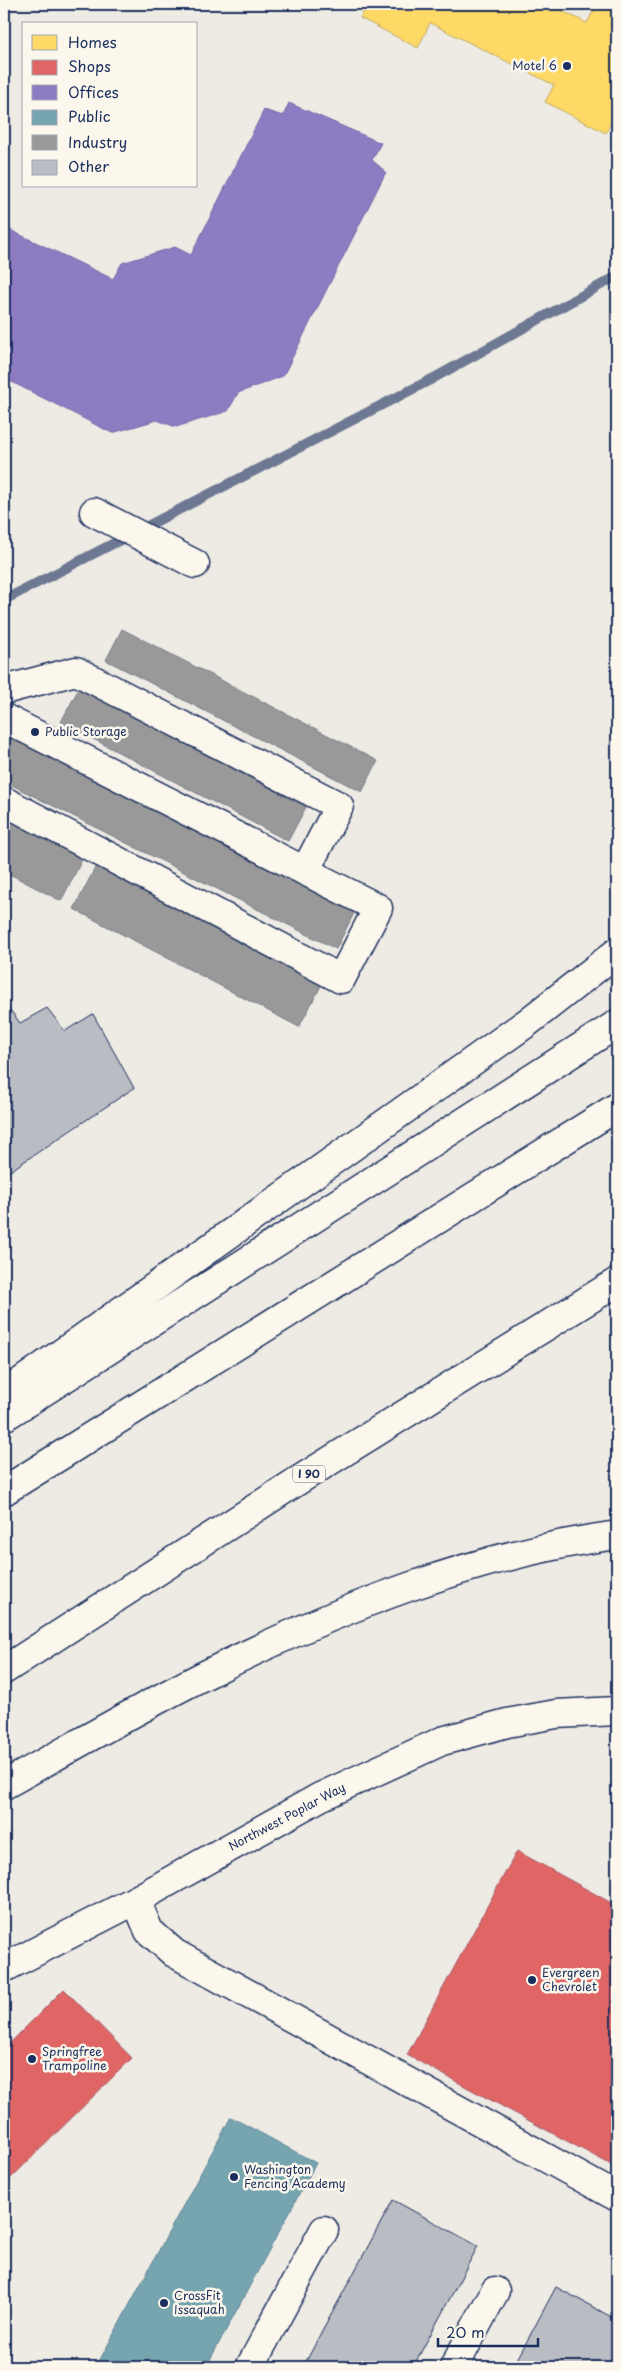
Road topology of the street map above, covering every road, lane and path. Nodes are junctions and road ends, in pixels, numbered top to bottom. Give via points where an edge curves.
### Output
1 (94, 512) dead end
2 (195, 564) dead end
3 (4, 690) edge
4 (4, 718) edge
5 (4, 801) edge
6 (306, 871) junction
7 (617, 952) edge
8 (617, 1024) edge
9 (617, 1108) edge
10 (617, 1282) edge
11 (4, 1394) edge
12 (4, 1417) edge
13 (4, 1491) edge
14 (617, 1535) edge
15 (4, 1670) edge
16 (617, 1711) edge
17 (4, 1785) edge
18 (136, 1900) junction
19 (12, 1964) edge
20 (4, 1985) edge
21 (617, 2197) edge
22 (324, 2230) dead end
23 (496, 2292) dead end
24 (250, 2367) edge
25 (454, 2367) edge

1 - 2 main road
3 - 6 main road via 76,671 339,806
4 - 6 main road
5 - 6 main road via 341,978 378,908
7 - 11 main road via 528,1022
8 - 12 main road
9 - 13 main road
10 - 15 main road, I 90
14 - 17 main road via 571,1541 456,1572 344,1611 213,1671
16 - 18 main road, Northwest Poplar Way via 556,1714 507,1723 442,1741 320,1797
18 - 19 main road, Northwest Poplar Way
18 - 21 main road via 149,1931 174,1953
19 - 20 main road
22 - 24 main road
23 - 25 main road

